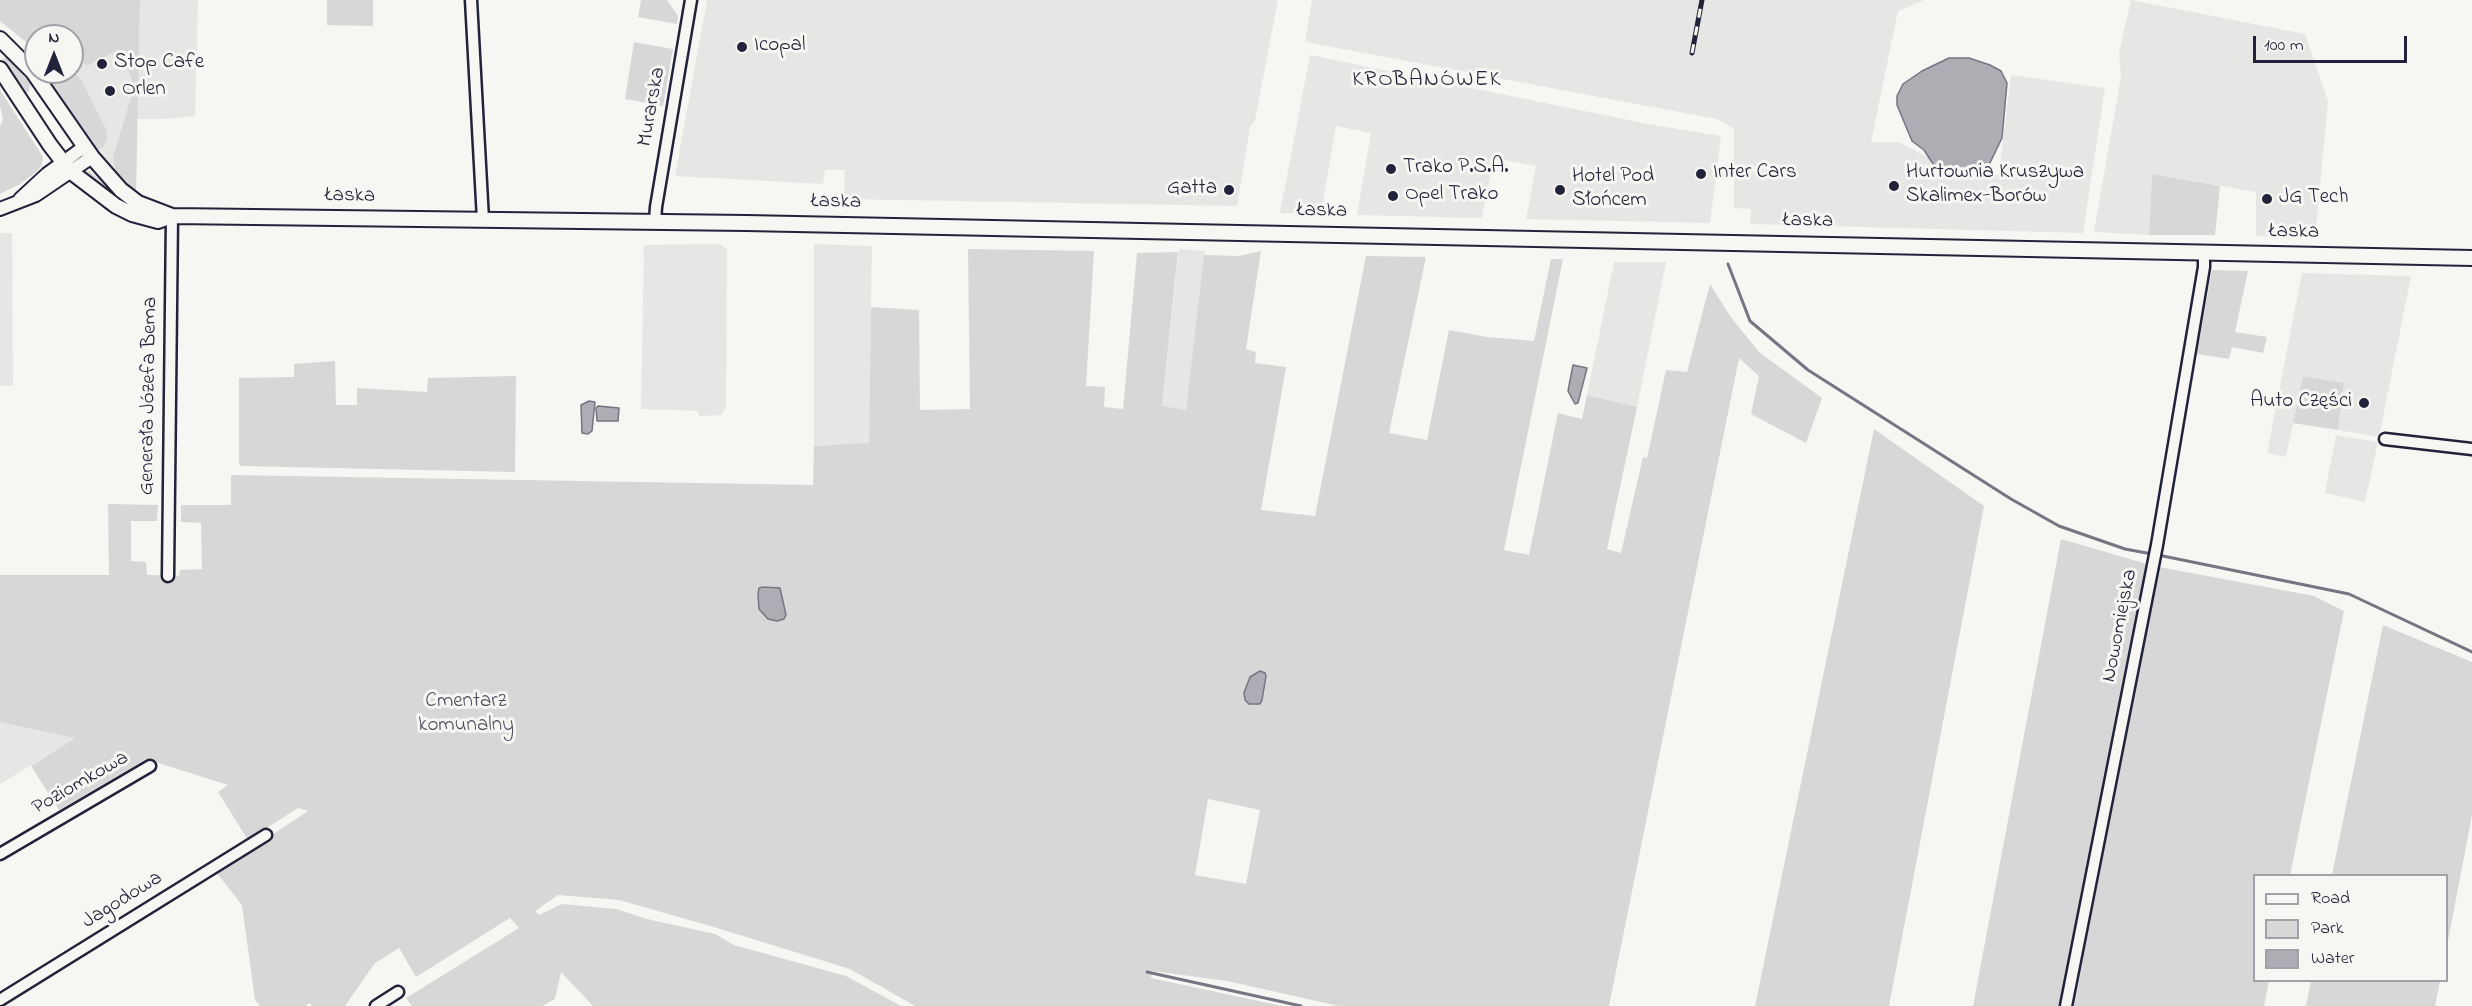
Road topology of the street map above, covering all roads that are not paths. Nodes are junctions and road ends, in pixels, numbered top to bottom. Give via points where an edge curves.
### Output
1 (471, 0) edge
2 (691, 0) edge
3 (0, 39) edge
4 (0, 69) edge
5 (88, 152) junction
6 (66, 167) junction
7 (0, 209) edge
8 (172, 216) junction
9 (483, 220) junction
10 (655, 222) junction
11 (2204, 252) junction
12 (2472, 258) edge
13 (2385, 439) dead end
14 (2472, 449) edge
15 (168, 576) dead end
16 (150, 766) dead end
17 (266, 835) dead end
18 (0, 855) edge
19 (398, 992) dead end
20 (0, 1000) edge
21 (376, 1006) edge
22 (2066, 1006) edge

1 - 9 street
2 - 10 street, Murarska
3 - 5 main road, Łaska via 33,72
4 - 6 main road, Łaska
5 - 6 street
5 - 8 main road, Łaska via 129,197
6 - 7 street via 36,195
6 - 8 main road, Łaska via 101,197 132,214 158,221
8 - 9 main road, Łaska
8 - 15 street, Generała Józefa Bema
9 - 10 main road, Łaska
10 - 11 main road, Łaska
11 - 12 main road, Łaska
11 - 22 street, Nowomiejska via 2157,545
13 - 14 street
16 - 18 street, Poziomkowa
17 - 20 street, Jagodowa
19 - 21 street

